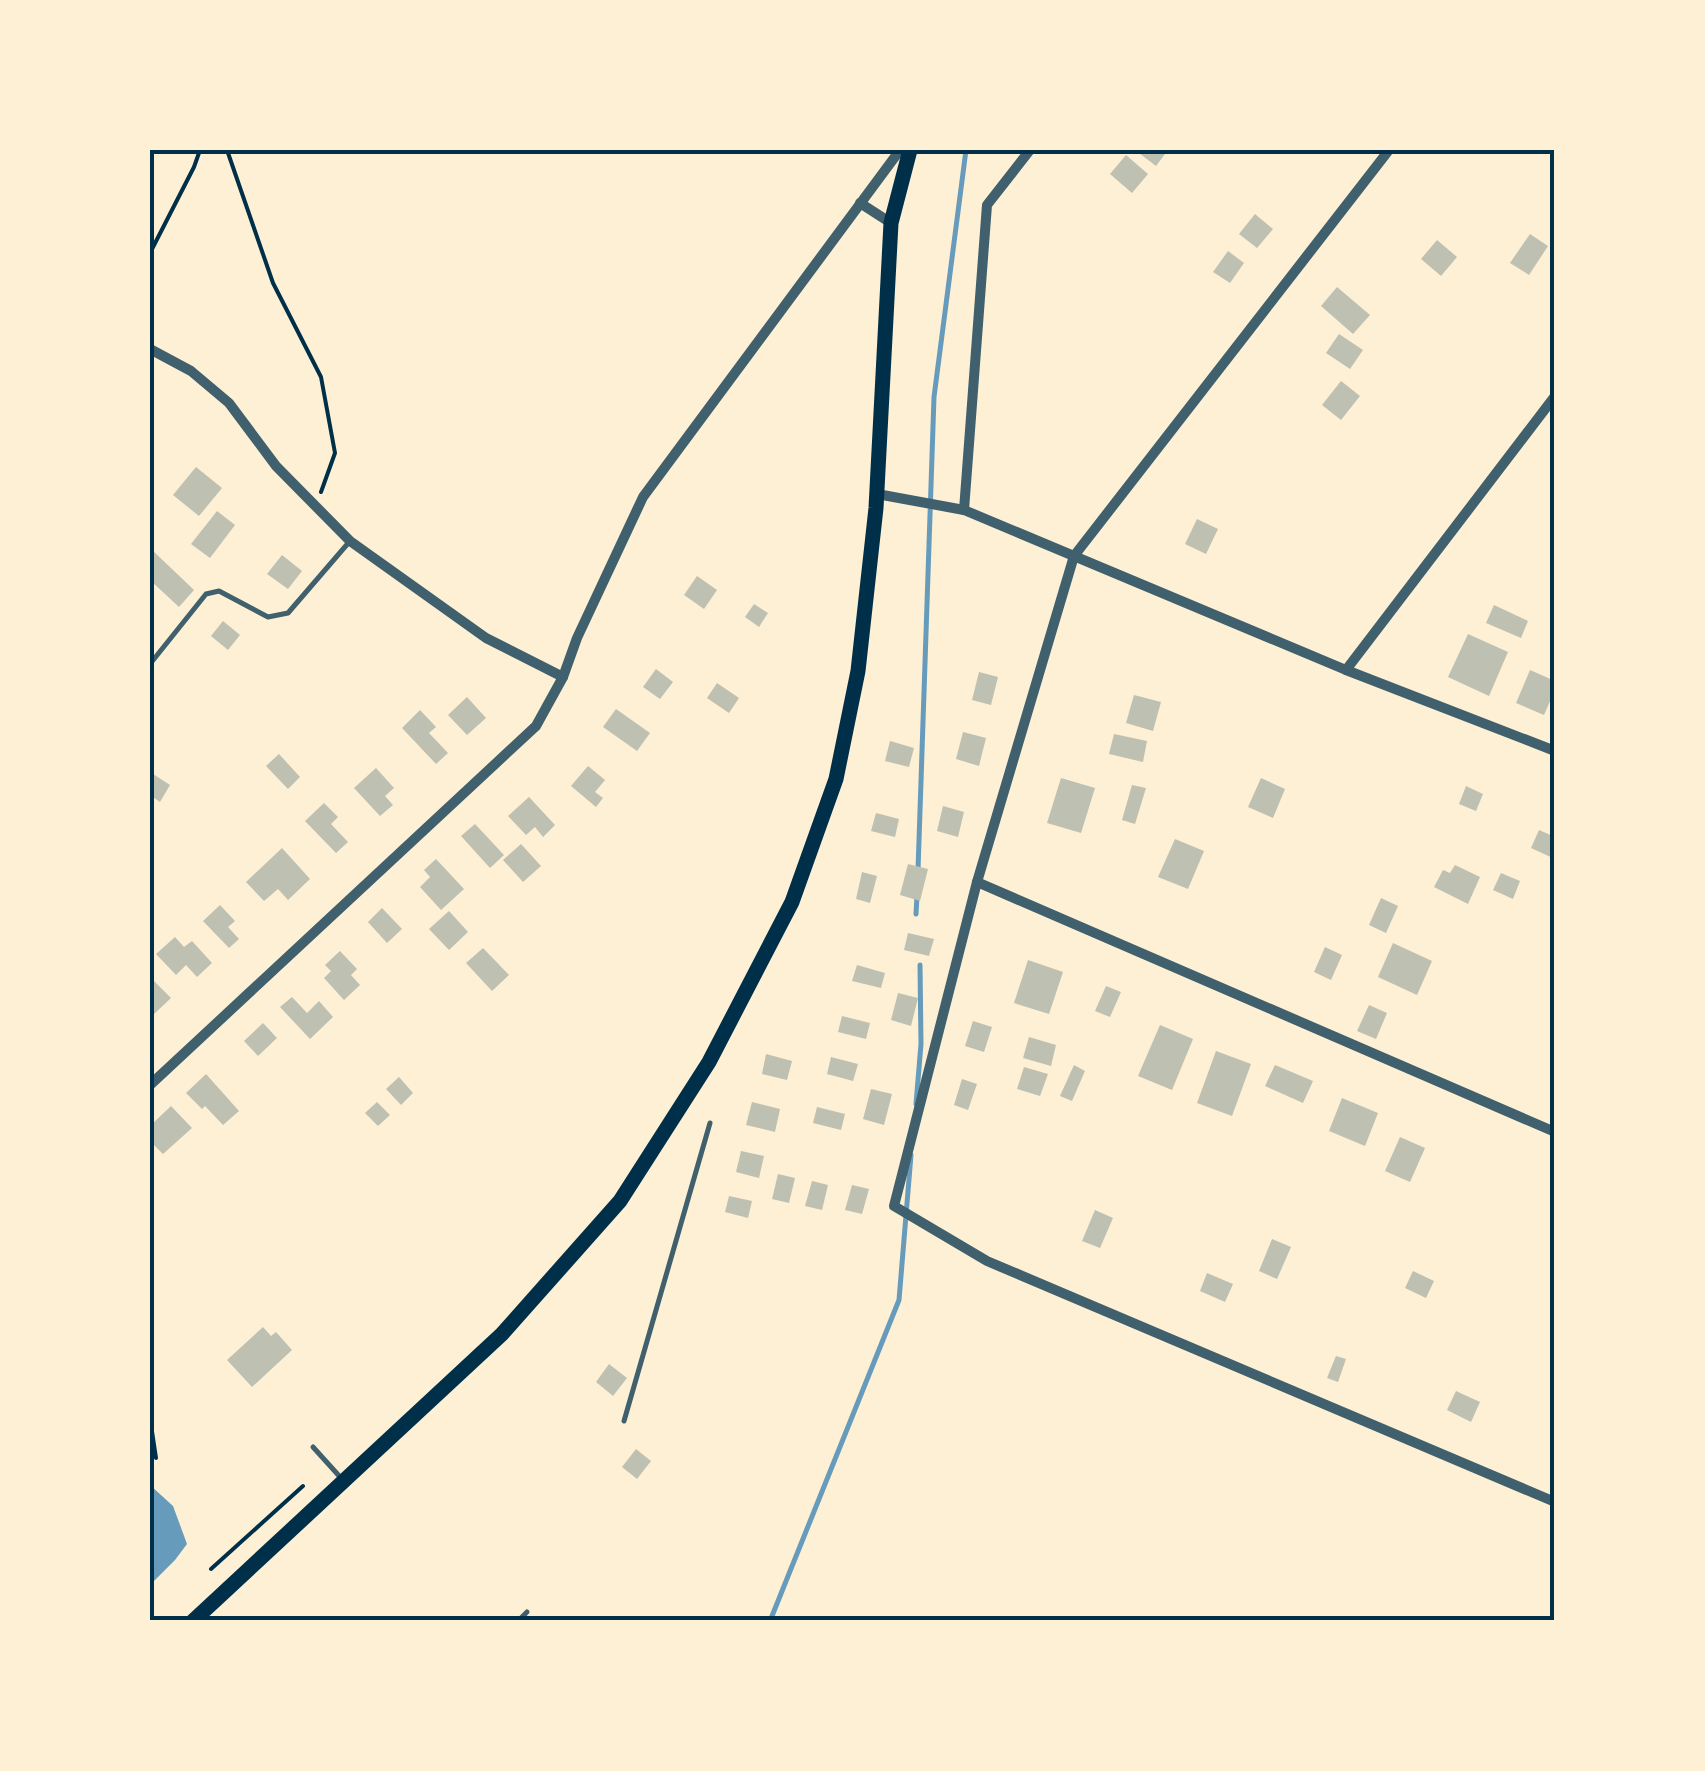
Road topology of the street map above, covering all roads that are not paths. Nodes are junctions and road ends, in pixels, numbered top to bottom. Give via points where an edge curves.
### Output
1 (900, 150) edge
2 (910, 150) edge
3 (1030, 150) edge
4 (1389, 150) edge
5 (860, 203) junction
6 (891, 223) junction
7 (150, 349) edge
8 (1555, 396) edge
9 (877, 494) junction
10 (964, 510) junction
11 (350, 541) junction
12 (1074, 556) junction
13 (150, 664) edge
14 (1346, 670) junction
15 (563, 677) junction
16 (1555, 751) edge
17 (977, 882) junction
18 (150, 1086) edge
19 (710, 1123) dead end
20 (1555, 1132) edge
21 (624, 1420) dead end
22 (313, 1447) dead end
23 (344, 1481) junction
24 (1555, 1502) edge
25 (527, 1612) dead end
26 (193, 1621) edge
27 (518, 1621) edge

1 - 5 street
2 - 6 main road
3 - 10 street via 987,205
4 - 12 street
5 - 6 street
5 - 15 street via 643,497
6 - 9 main road
7 - 11 street via 192,371 228,404 276,466
8 - 14 street
9 - 10 street
9 - 23 main road via 858,671 836,780 792,902 709,1062 620,1201 502,1334
10 - 12 street
11 - 13 lane via 288,613 268,616 219,590 206,594
11 - 15 street via 486,638
12 - 14 street
12 - 17 street
14 - 16 street
15 - 18 street via 536,726
17 - 20 street
17 - 24 street via 894,1206 988,1261
19 - 21 lane
22 - 23 lane
23 - 26 main road
25 - 27 lane

